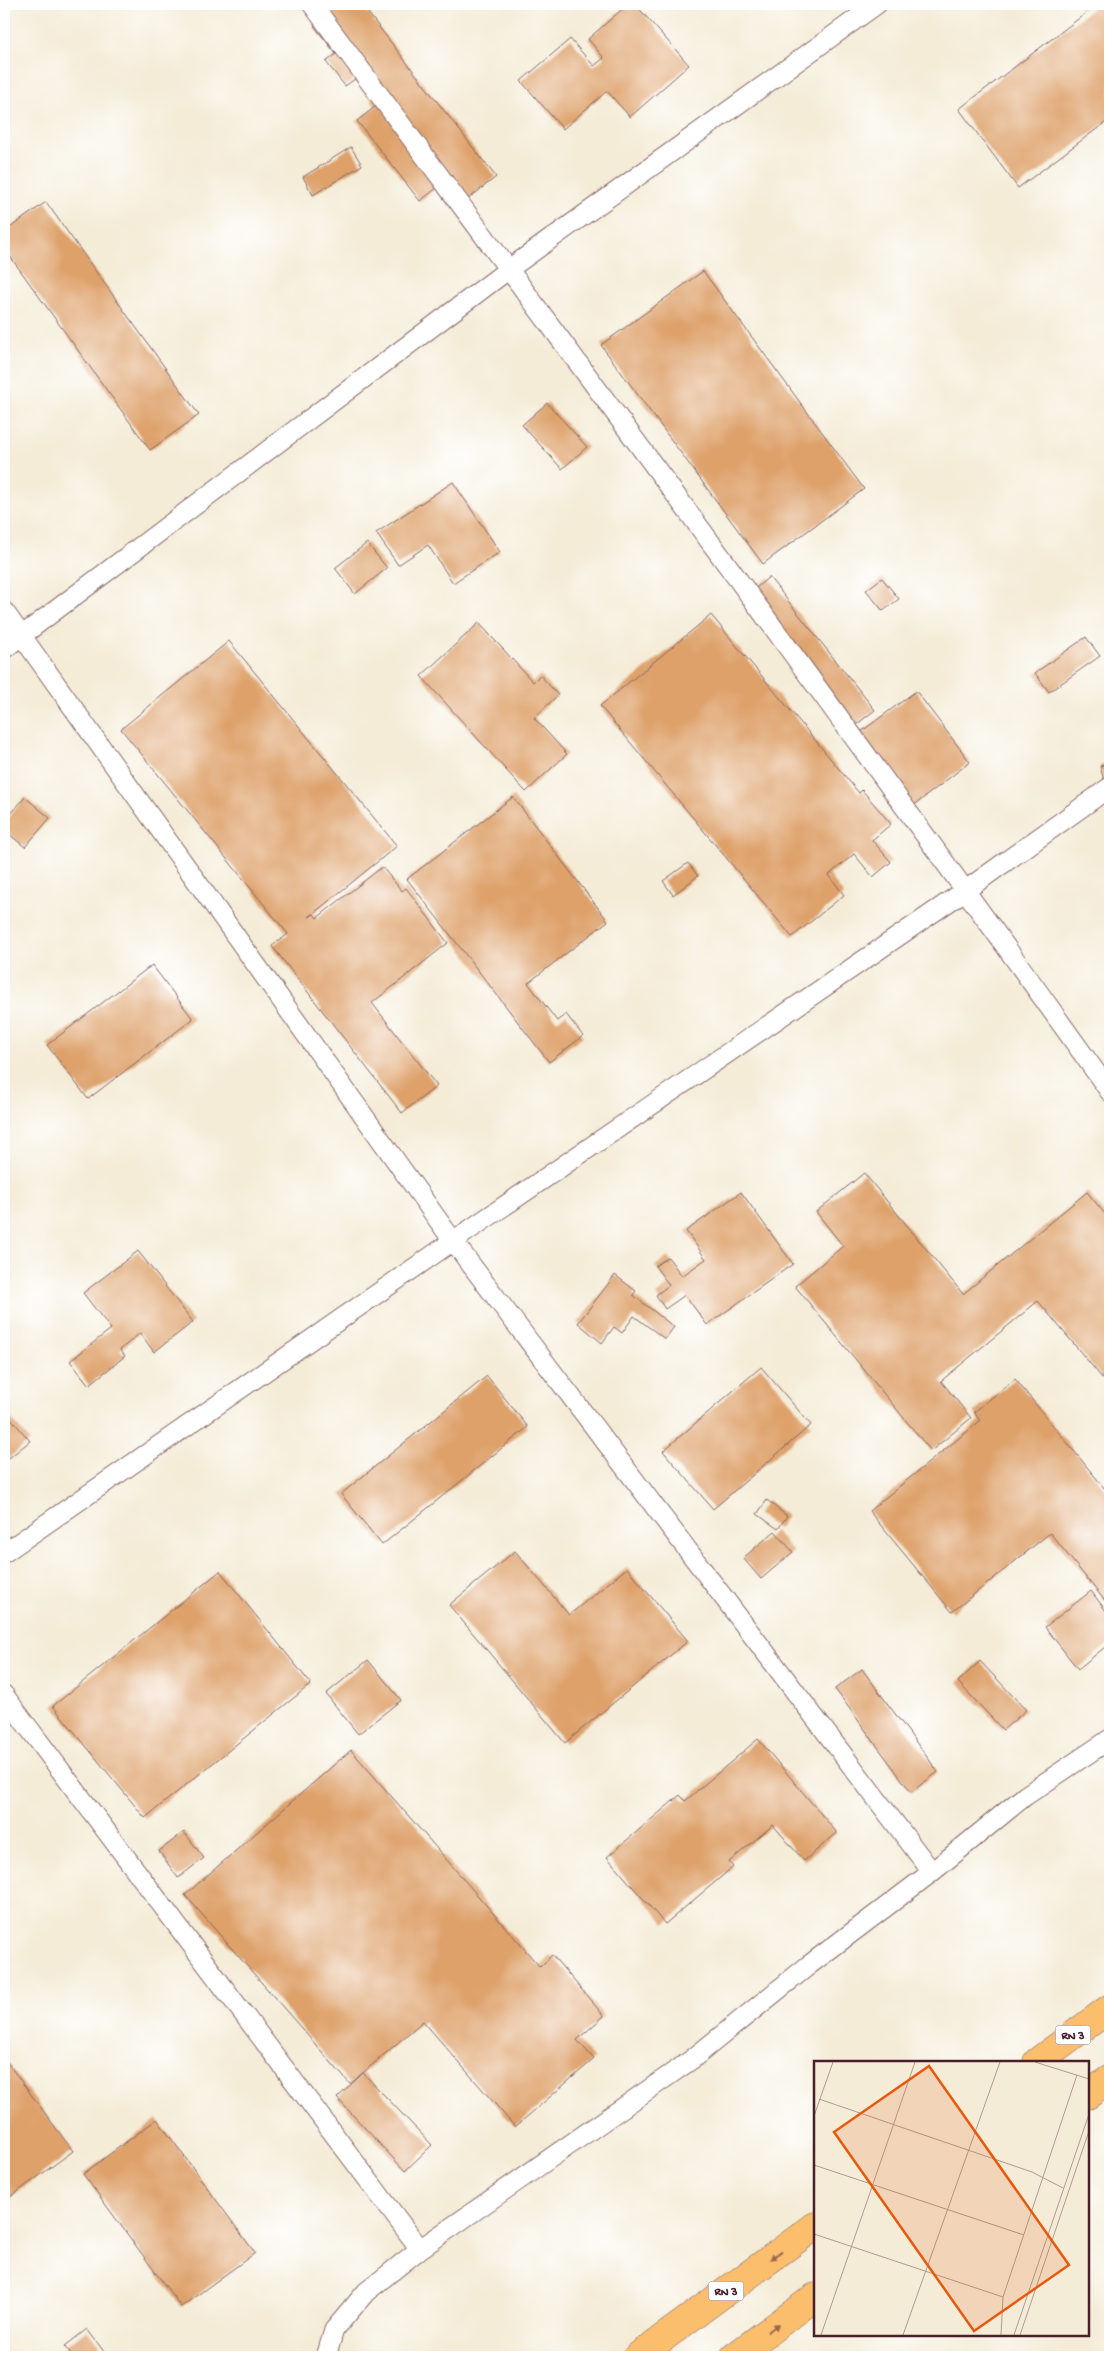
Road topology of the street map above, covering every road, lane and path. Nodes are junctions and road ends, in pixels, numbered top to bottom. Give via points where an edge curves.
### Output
1 (312, 4) edge
2 (877, 4) edge
3 (509, 269) junction
4 (4, 611) edge
5 (22, 636) junction
6 (4, 650) edge
7 (1110, 787) edge
8 (966, 890) junction
9 (1110, 1092) edge
10 (453, 1241) junction
11 (4, 1553) edge
12 (4, 1695) edge
13 (1110, 1739) edge
14 (932, 1872) junction
15 (1110, 2008) edge
16 (1038, 2061) edge
17 (1110, 2079) edge
18 (1089, 2094) edge
19 (814, 2227) edge
20 (420, 2249) junction
21 (814, 2298) edge
22 (326, 2357) edge
23 (637, 2357) edge
24 (734, 2357) edge

1 - 3 lane
2 - 3 lane
3 - 5 lane
3 - 8 lane
4 - 5 lane
5 - 6 lane
5 - 10 lane
7 - 8 lane
8 - 9 lane
8 - 10 lane
10 - 11 lane
10 - 14 lane
12 - 20 lane
13 - 14 lane via 1024,1796
14 - 20 lane via 691,2060
15 - 16 highway, RN 3
17 - 18 highway
19 -> 23 highway, RN 3
20 - 22 lane via 366,2292 334,2330
24 -> 21 highway

